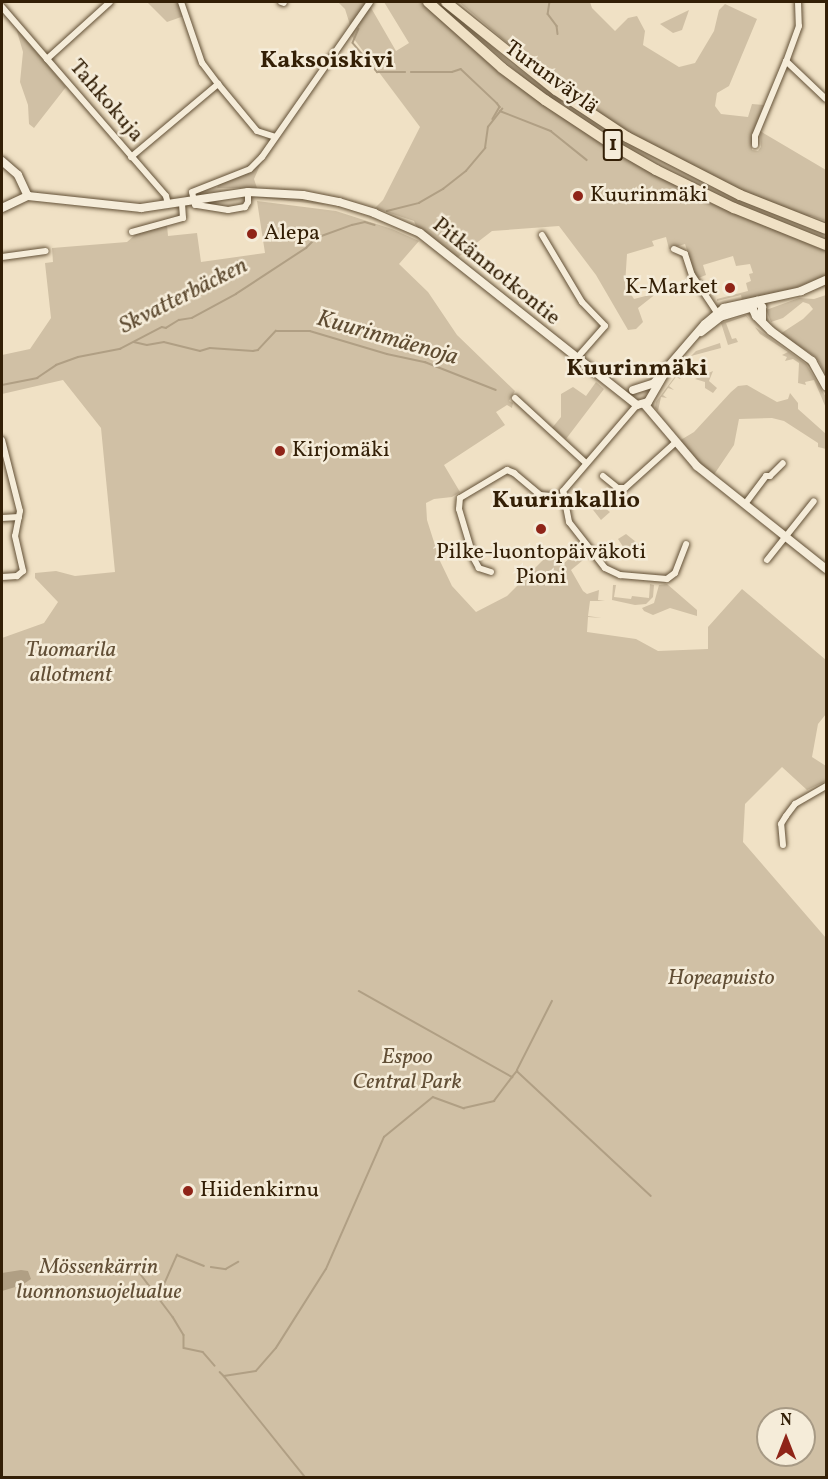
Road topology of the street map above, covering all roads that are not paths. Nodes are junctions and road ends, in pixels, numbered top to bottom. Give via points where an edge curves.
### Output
1 (110, 2) edge
2 (181, 2) edge
3 (370, 2) edge
4 (428, 2) edge
5 (446, 2) edge
6 (455, 2) edge
7 (798, 2) edge
8 (2, 7) edge
9 (486, 36) junction
10 (47, 59) junction
11 (786, 62) junction
12 (218, 84) junction
13 (826, 99) edge
14 (275, 136) junction
15 (755, 145) dead end
16 (131, 157) junction
17 (2, 161) edge
18 (248, 192) junction
19 (28, 196) junction
20 (192, 200) junction
21 (182, 202) junction
22 (168, 204) junction
23 (2, 208) edge
24 (826, 229) edge
25 (132, 232) dead end
26 (542, 235) dead end
27 (826, 245) edge
28 (674, 249) dead end
29 (46, 251) dead end
30 (2, 257) edge
31 (826, 280) edge
32 (754, 304) junction
33 (719, 315) junction
34 (576, 359) junction
35 (668, 368) junction
36 (606, 382) junction
37 (826, 386) edge
38 (645, 387) junction
39 (633, 390) junction
40 (515, 399) dead end
41 (641, 402) junction
42 (2, 440) edge
43 (676, 442) junction
44 (586, 463) junction
45 (783, 463) dead end
46 (603, 476) dead end
47 (563, 497) junction
48 (814, 501) dead end
49 (745, 504) junction
50 (19, 517) junction
51 (2, 518) edge
52 (786, 538) junction
53 (686, 544) dead end
54 (767, 560) dead end
55 (826, 569) edge
56 (491, 572) dead end
57 (2, 577) edge
58 (826, 786) edge
59 (783, 845) dead end

1 - 10 street, Tahkokuja
2 - 12 street via 202,63
3 - 14 street
4 - 27 highway, Turunväylä / 1 via 502,68 616,147 734,208
5 - 9 highway, Turunväylä / 1
6 - 9 highway
7 - 11 street via 799,26
8 - 10 street
9 - 24 highway, Turunväylä / 1 via 556,90 627,136 740,195
10 - 16 street, Tahkokuja
11 - 13 street
11 - 15 street via 755,136
12 - 14 street via 257,131
12 - 16 street
14 - 20 street via 250,169 193,191
16 - 22 street, Tahkokuja via 166,196
17 - 19 street via 18,175
18 - 20 street, Pitkännotkontie
18 - 20 street via 247,205 236,209 195,205
18 - 34 street, Pitkännotkontie via 303,195 339,202 411,228
19 - 22 street, Pitkännotkontie via 129,207
19 - 23 street
20 - 21 street, Pitkännotkontie
21 - 22 street, Pitkännotkontie
21 - 25 street via 183,218
26 - 34 street via 582,302 605,326
28 - 33 street via 685,254 692,275
29 - 30 street
31 - 32 street
32 - 33 street
32 - 37 street via 756,316 812,361
33 - 35 street
34 - 36 street, Pitkännotkontie
35 - 38 street
35 - 41 street
36 - 39 street, Pitkännotkontie
36 - 41 street, Pitkännotkontie
38 - 39 street
38 - 41 street via 650,393
39 - 41 street
40 - 44 street
41 - 43 street
41 - 44 street
42 - 50 street
43 - 46 street via 626,488 618,488
43 - 49 street via 697,466
44 - 47 street
45 - 49 street via 766,476
47 - 53 street via 569,522 612,573 667,579 675,573
47 - 56 street via 540,495 507,470 460,498 459,509 474,559 480,568
48 - 52 street
49 - 52 street
50 - 51 street
50 - 57 street via 15,536 22,571 17,576
52 - 54 street
52 - 55 street
58 - 59 street via 795,804 786,816 781,824

